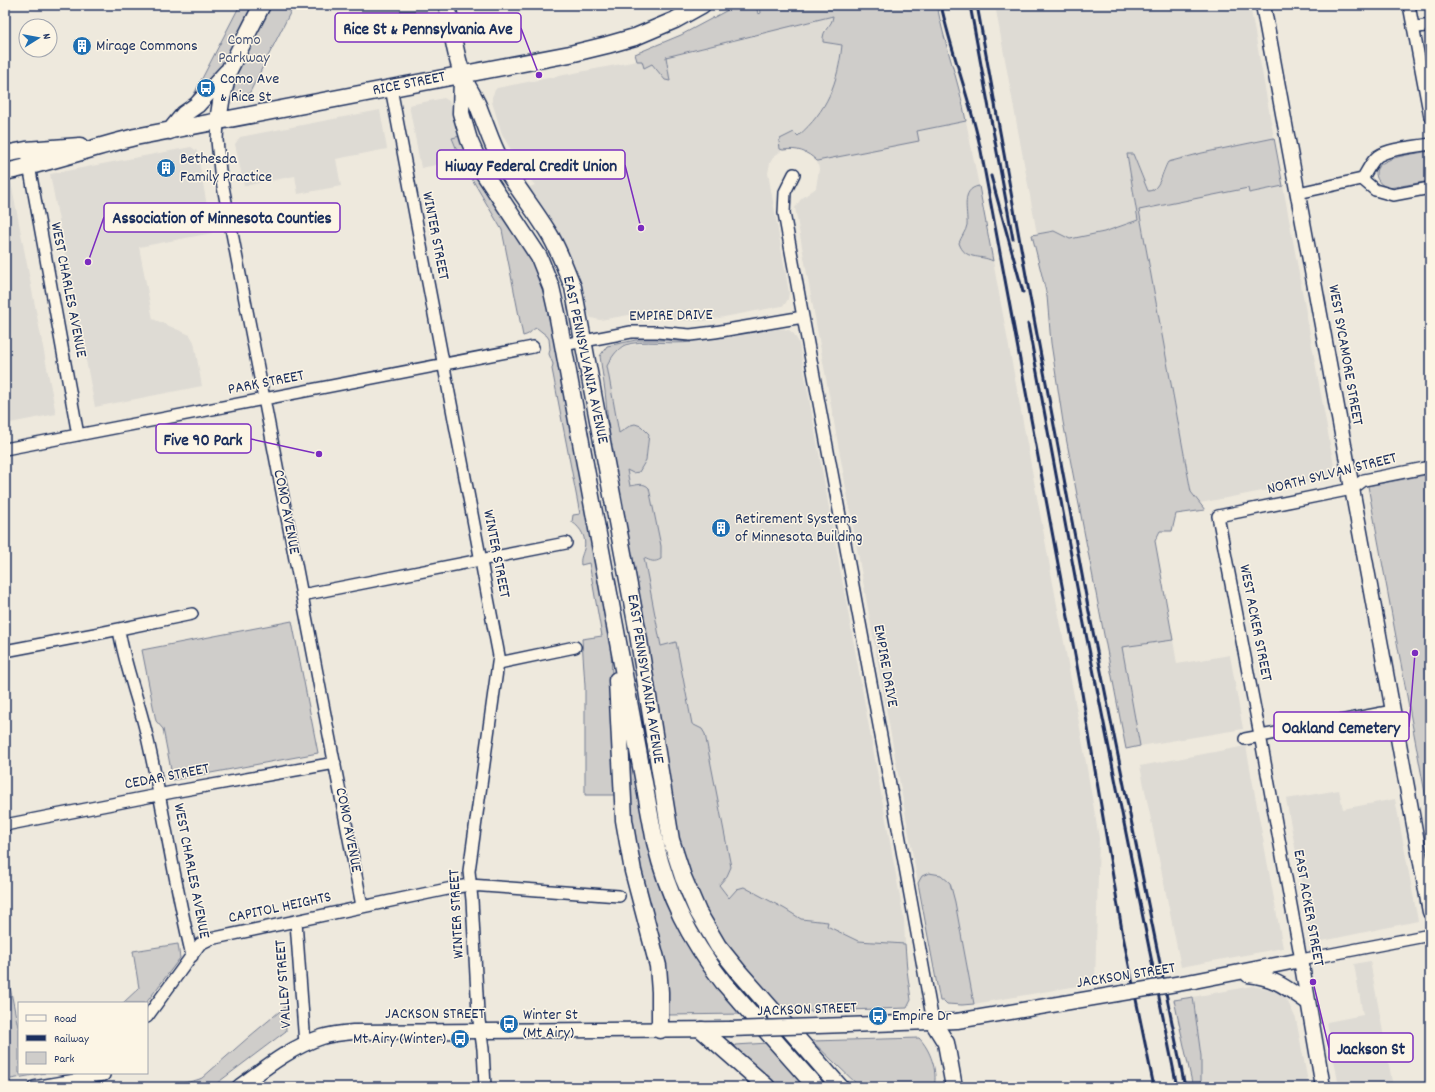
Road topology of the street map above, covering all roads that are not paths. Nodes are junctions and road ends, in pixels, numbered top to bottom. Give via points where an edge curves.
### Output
1 (262, 5) edge
2 (447, 5) edge
3 (702, 5) edge
4 (1263, 5) edge
5 (1409, 5) edge
6 (1430, 24) edge
7 (1413, 28) junction
8 (229, 70) junction
9 (462, 74) junction
10 (391, 88) junction
11 (1430, 117) edge
12 (218, 121) junction
13 (170, 130) junction
14 (110, 144) junction
15 (1430, 144) edge
16 (26, 150) junction
17 (5, 154) edge
18 (29, 167) junction
19 (5, 172) edge
20 (794, 174) dead end
21 (1362, 179) junction
22 (1430, 188) edge
23 (1298, 193) junction
24 (803, 317) junction
25 (584, 341) junction
26 (563, 345) junction
27 (533, 347) dead end
28 (443, 365) junction
29 (264, 399) junction
30 (78, 435) junction
31 (5, 449) edge
32 (1430, 467) edge
33 (1352, 489) junction
34 (1218, 516) joint
35 (566, 543) dead end
36 (480, 560) junction
37 (302, 594) junction
38 (192, 614) dead end
39 (616, 626) junction
40 (119, 630) junction
41 (575, 647) dead end
42 (5, 651) edge
43 (499, 663) junction
44 (1393, 711) junction
45 (1260, 735) junction
46 (1245, 739) dead end
47 (335, 763) junction
48 (160, 795) junction
49 (5, 825) edge
50 (470, 885) junction
51 (619, 896) dead end
52 (362, 906) junction
53 (1430, 912) edge
54 (296, 922) junction
55 (1430, 935) edge
56 (192, 956) junction
57 (1301, 960) junction
58 (1236, 973) junction
59 (1308, 1002) junction
60 (148, 1016) edge
61 (933, 1022) junction
62 (480, 1030) junction
63 (660, 1030) junction
64 (702, 1030) junction
65 (305, 1044) junction
66 (105, 1074) edge
67 (34, 1087) edge
68 (95, 1087) edge
69 (239, 1087) edge
70 (484, 1087) edge
71 (767, 1087) edge
72 (816, 1087) edge
73 (840, 1087) edge
74 (941, 1087) edge
75 (954, 1087) edge
76 (1323, 1087) edge

1 - 8 main road, COMO AVENUE
2 - 9 main road
3 - 9 main road, RICE STREET via 653,30 607,46
4 - 23 street, WEST SYCAMORE STREET
5 - 7 street
6 - 7 street
7 - 11 street
8 - 12 main road, COMO AVENUE via 220,102
8 - 13 main road
9 - 10 main road, RICE STREET
9 - 25 main road, EAST PENNSYLVANIA AVENUE via 480,109 494,149 551,236 560,255 573,287
9 - 26 main road, EAST PENNSYLVANIA AVENUE via 461,114 468,140 483,172 539,257 551,286
10 - 12 main road, RICE STREET
10 - 28 street, WINTER STREET
12 - 13 main road, RICE STREET
12 - 29 street, COMO AVENUE via 220,170
13 - 14 main road, RICE STREET
14 - 16 main road, RICE STREET
14 - 18 main road, RICE STREET
15 - 21 street via 1388,152 1378,157
16 - 17 main road, RICE STREET
16 - 18 street, WEST CHARLES AVENUE
18 - 19 main road, RICE STREET
18 - 30 street, WEST CHARLES AVENUE
20 - 24 street, EMPIRE DRIVE via 785,192 784,213
21 - 22 street via 1374,190 1392,195
21 - 23 street
23 - 33 street, WEST SYCAMORE STREET
24 - 25 street, EMPIRE DRIVE via 690,335 630,332
24 - 61 street, EMPIRE DRIVE
25 - 26 street, EMPIRE DRIVE
25 - 73 main road, EAST PENNSYLVANIA AVENUE via 637,628 671,840 683,877 698,912 718,946
26 - 39 main road, EAST PENNSYLVANIA AVENUE
27 - 28 street, PARK STREET
28 - 29 street, PARK STREET
28 - 36 street, WINTER STREET
29 - 30 street, PARK STREET
29 - 37 street, COMO AVENUE
30 - 31 street, PARK STREET
32 - 33 street, NORTH SYLVAN STREET via 1364,480
33 - 34 street, NORTH SYLVAN STREET
33 - 44 street, WEST SYCAMORE STREET
34 - 45 street, WEST ACKER STREET
35 - 36 street
36 - 37 street
36 - 43 street, WINTER STREET
37 - 47 street, COMO AVENUE
38 - 40 street
39 - 63 main road via 624,820 633,871 658,966
39 - 72 main road, EAST PENNSYLVANIA AVENUE via 655,842 666,881 690,934 719,977
40 - 42 street
40 - 48 street, WEST CHARLES AVENUE via 122,652 146,732
41 - 43 street
43 - 50 street, WINTER STREET via 468,871
44 - 45 street
44 - 53 street, WEST SYCAMORE STREET
45 - 46 street
45 - 57 street, EAST ACKER STREET
47 - 48 street, CEDAR STREET
47 - 52 street, COMO AVENUE
48 - 49 street, CEDAR STREET
48 - 56 street, WEST CHARLES AVENUE
50 - 51 street, CAPITOL HEIGHTS
50 - 52 street, CAPITOL HEIGHTS
50 - 62 street, WINTER STREET
52 - 54 street, CAPITOL HEIGHTS
54 - 56 street, CAPITOL HEIGHTS via 210,939 200,944
54 - 65 street, VALLEY STREET
55 - 57 street, JACKSON STREET
56 - 60 street, CAPITOL HEIGHTS
57 - 58 street, JACKSON STREET
57 - 59 street, EAST ACKER STREET
58 - 59 street via 1264,977 1282,984
58 - 61 street, JACKSON STREET, bridge via 957,1021
59 - 76 street, EAST ACKER STREET
61 - 64 street, JACKSON STREET, bridge
61 - 74 main road
61 - 75 main road via 946,1043
62 - 63 street, JACKSON STREET
62 - 65 street, JACKSON STREET via 353,1032
62 - 70 street, WINTER STREET
63 - 64 street, JACKSON STREET
64 - 71 main road
65 - 69 street, JACKSON STREET via 271,1063
66 - 67 street
66 - 68 street

